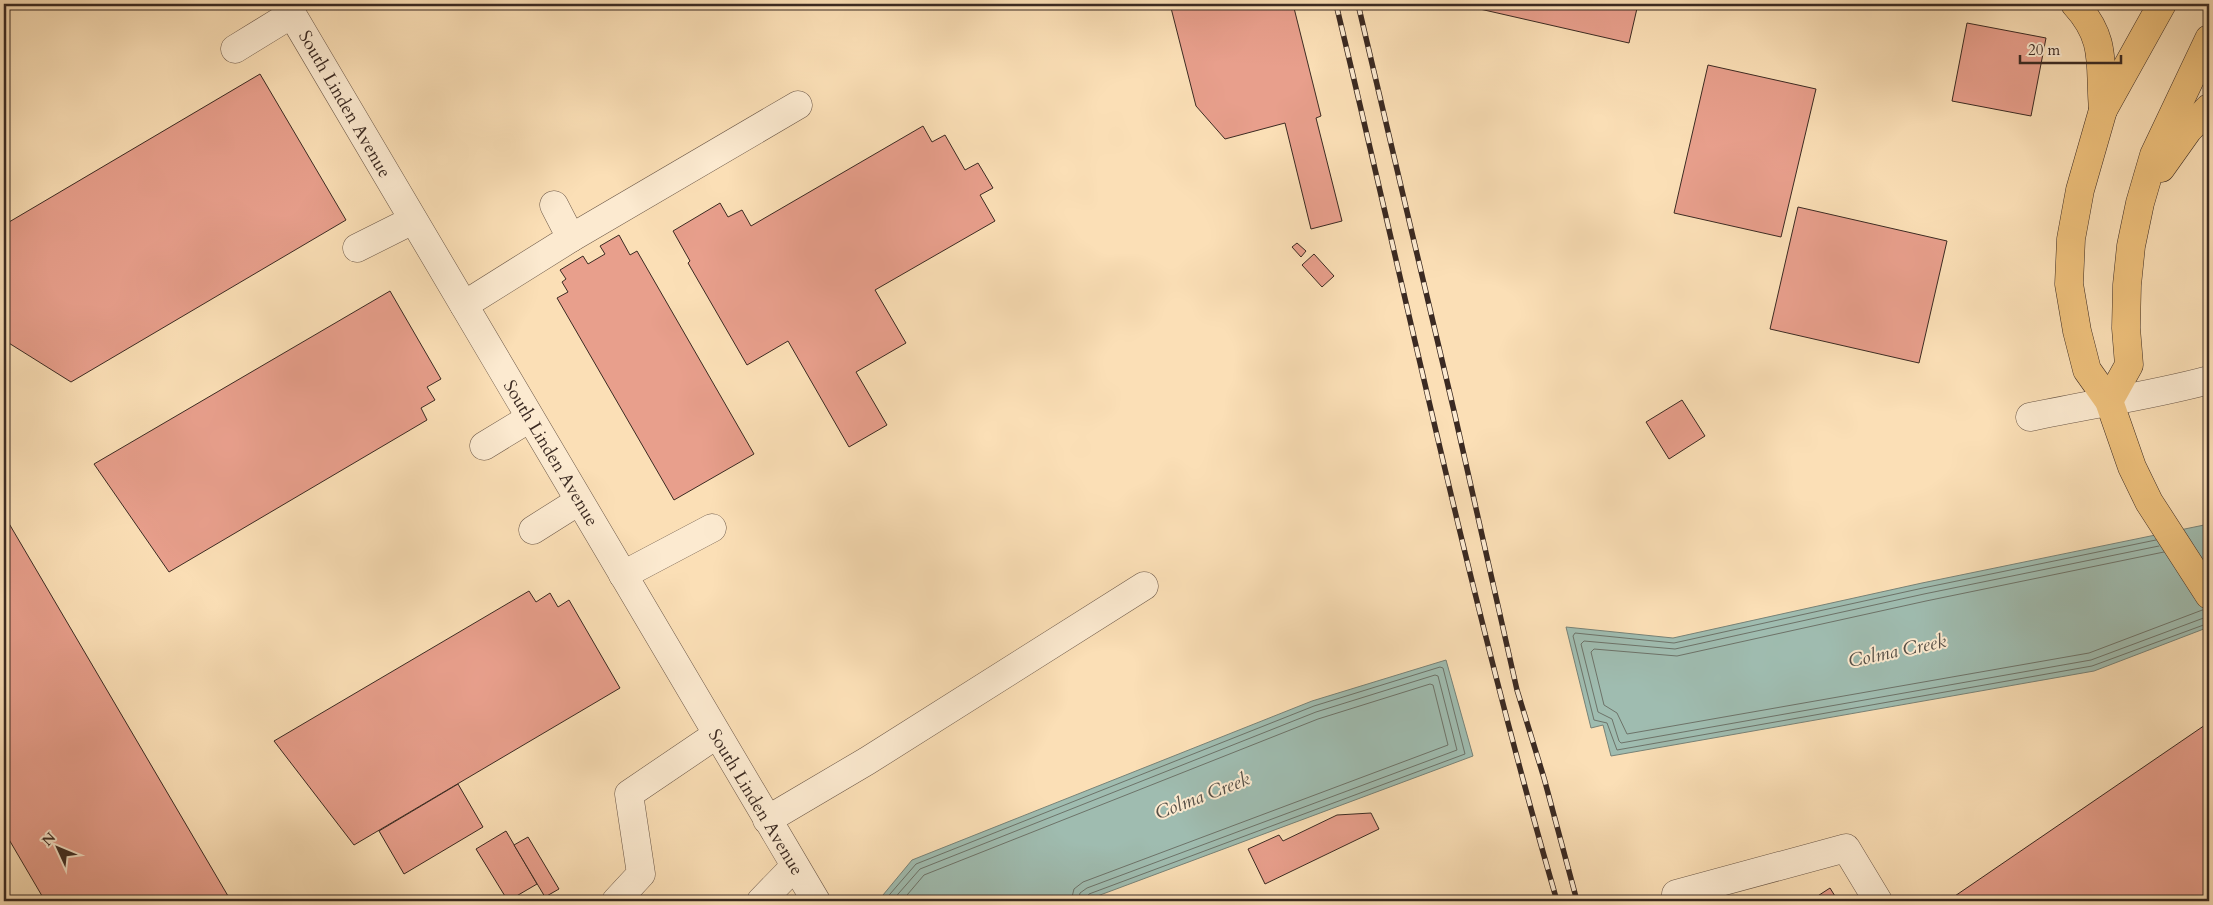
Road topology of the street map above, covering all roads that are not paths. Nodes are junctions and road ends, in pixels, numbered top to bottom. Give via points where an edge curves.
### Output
1 (2075, 4) edge
2 (2162, 4) edge
3 (289, 9) edge
4 (2209, 39) edge
5 (235, 49) dead end
6 (798, 105) dead end
7 (2209, 108) edge
8 (2103, 110) junction
9 (2140, 203) junction
10 (554, 205) dead end
11 (413, 220) junction
12 (571, 238) junction
13 (357, 248) dead end
14 (464, 305) junction
15 (2209, 380) edge
16 (2109, 401) junction
17 (2030, 417) dead end
18 (530, 418) junction
19 (484, 446) dead end
20 (579, 501) junction
21 (712, 528) dead end
22 (533, 530) dead end
23 (623, 575) junction
24 (1144, 586) dead end
25 (2209, 595) edge
26 (716, 735) junction
27 (767, 820) junction
28 (794, 867) junction
29 (616, 901) edge
30 (761, 901) edge
31 (816, 901) edge
32 (1679, 901) edge
33 (1878, 901) edge

1 - 8 main road via 2089,19 2099,41
2 - 8 main road
3 - 5 street
3 - 11 street, South Linden Avenue
4 - 9 main road via 2154,155
6 - 12 street
7 - 9 main road via 2168,157
8 - 16 main road via 2077,206 2071,239 2069,284 2087,370
9 - 16 main road via 2131,246 2128,285 2126,328 2129,365
10 - 12 street
11 - 13 street
11 - 14 street, South Linden Avenue
12 - 14 street
14 - 18 street, South Linden Avenue
15 - 16 street via 2161,393
16 - 17 street
16 - 25 main road via 2132,466 2149,502
18 - 19 street
18 - 20 street, South Linden Avenue
20 - 22 street
20 - 23 street, South Linden Avenue
21 - 23 street
23 - 26 street, South Linden Avenue
24 - 27 street via 875,756
26 - 27 street, South Linden Avenue
26 - 29 street via 629,794 641,874
27 - 28 street, South Linden Avenue
28 - 30 street
28 - 31 street, South Linden Avenue
32 - 33 street via 1676,894 1846,848

